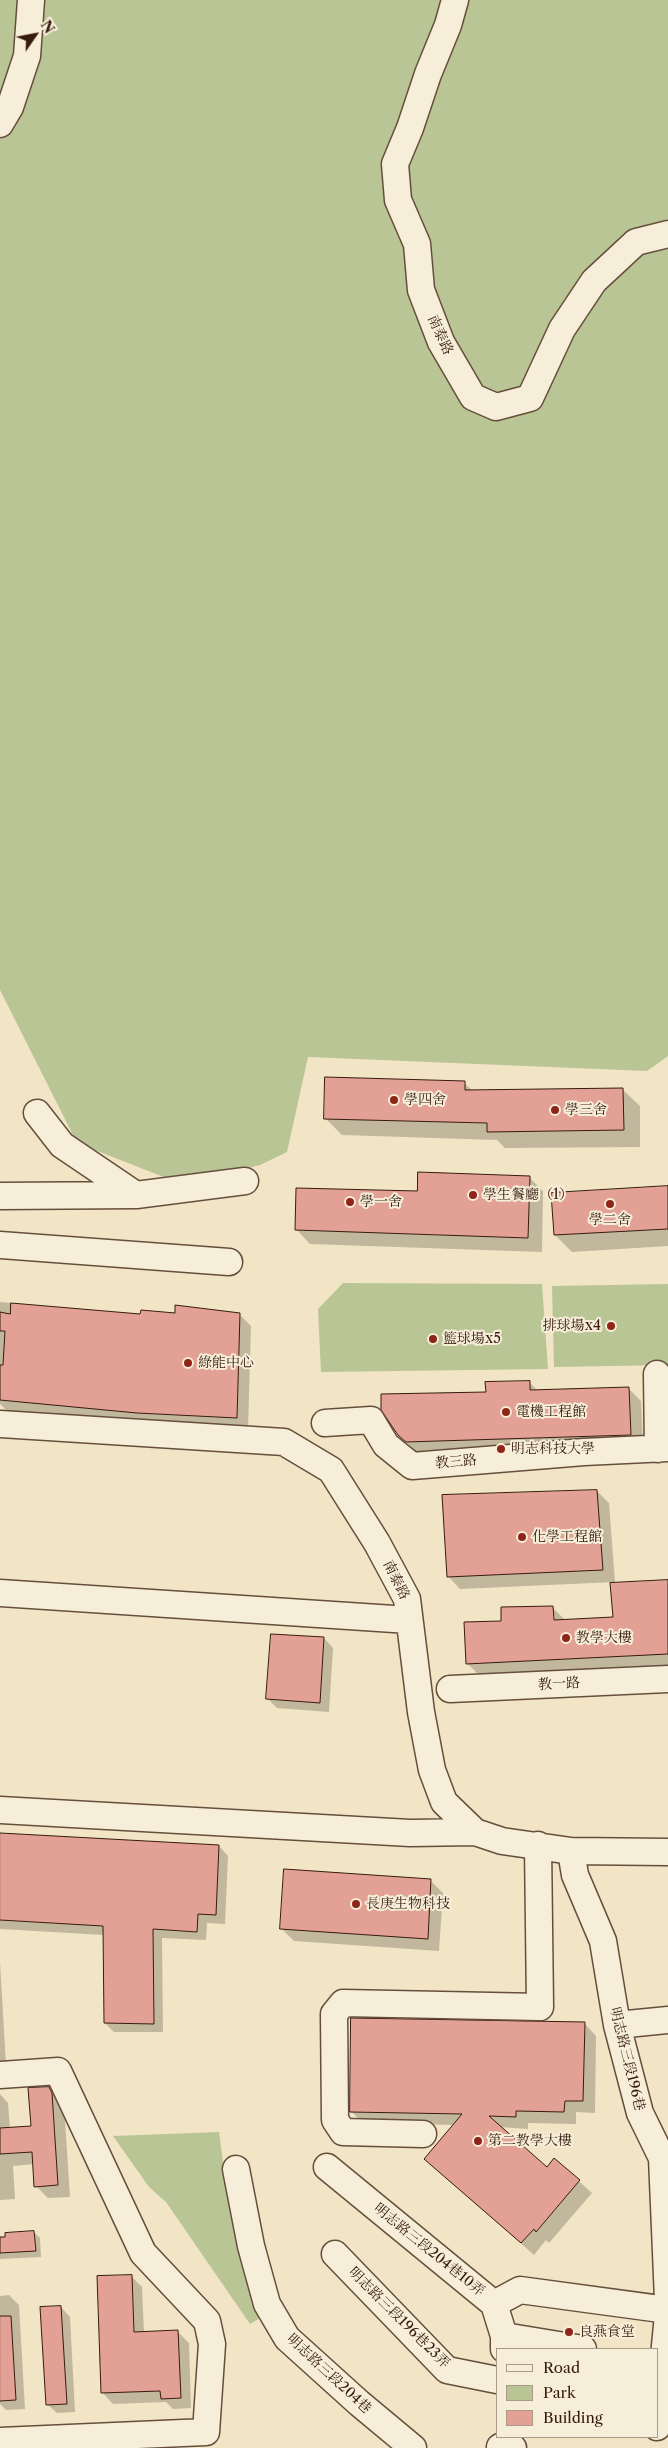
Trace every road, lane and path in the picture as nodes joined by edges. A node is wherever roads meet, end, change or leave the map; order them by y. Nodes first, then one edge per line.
1 (31, 0) edge
2 (456, 0) edge
3 (0, 124) edge
4 (668, 234) edge
5 (36, 1113) dead end
6 (245, 1181) dead end
7 (136, 1195) junction
8 (0, 1196) edge
9 (0, 1245) edge
10 (229, 1262) dead end
11 (657, 1374) dead end
12 (326, 1422) dead end
13 (0, 1424) edge
14 (663, 1448) edge
15 (0, 1593) edge
16 (409, 1620) junction
17 (668, 1679) edge
18 (450, 1689) dead end
19 (0, 1810) edge
20 (475, 1832) junction
21 (538, 1846) junction
22 (572, 1850) junction
23 (668, 1852) edge
24 (668, 2020) edge
25 (617, 2025) junction
26 (0, 2075) edge
27 (423, 2134) dead end
28 (327, 2167) dead end
29 (236, 2169) dead end
30 (335, 2254) dead end
31 (668, 2300) edge
32 (494, 2304) junction
33 (668, 2310) edge
34 (668, 2315) edge
35 (504, 2343) edge
36 (569, 2348) edge
37 (660, 2362) edge
38 (496, 2380) edge
39 (658, 2405) edge
40 (0, 2441) edge
41 (413, 2448) edge

1 - 3 street
2 - 4 street, 南泰路
5 - 7 street
6 - 7 street
7 - 8 street
9 - 10 street
11 - 14 street
12 - 14 street, 教三路
13 - 16 street, 南泰路
15 - 16 street
16 - 20 street, 南泰路
17 - 18 street, 教一路
19 - 20 street
20 - 21 street, 南泰路
21 - 22 street, 南泰路
21 - 27 street
22 - 23 street, 南泰路
22 - 25 street, 明志路三段196巷
24 - 25 street
25 - 31 street, 明志路三段196巷
26 - 40 street
28 - 32 street, 明志路三段204巷10弄
29 - 41 street, 明志路三段204巷
30 - 38 street, 明志路三段196巷23弄
32 - 33 street
32 - 35 street, 明志路三段204巷10弄
34 - 37 street
35 - 36 street
37 - 39 street

